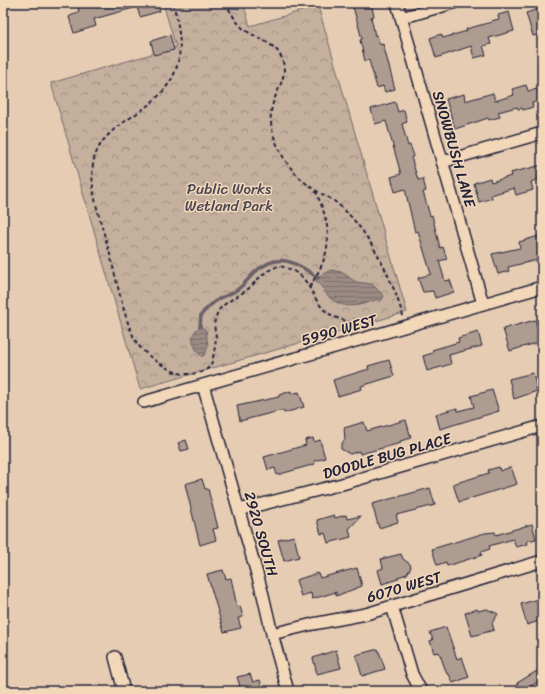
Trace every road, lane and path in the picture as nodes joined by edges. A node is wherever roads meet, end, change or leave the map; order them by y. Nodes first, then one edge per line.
1 (173, 3) edge
2 (225, 3) edge
3 (397, 3) edge
4 (453, 3) edge
5 (401, 18) junction
6 (542, 133) edge
7 (442, 162) junction
8 (315, 190) junction
9 (310, 287) junction
10 (542, 287) edge
11 (483, 304) junction
12 (403, 316) dead end
13 (366, 326) dead end
14 (203, 385) junction
15 (144, 402) dead end
16 (542, 426) edge
17 (238, 510) junction
18 (542, 561) edge
19 (392, 606) junction
20 (272, 634) junction
21 (115, 657) dead end
22 (124, 691) edge
23 (288, 691) edge
24 (421, 691) edge

1 - 9 path
2 - 8 path
3 - 5 street, SNOWBUSH LANE
4 - 5 street
5 - 7 street, SNOWBUSH LANE
6 - 7 street
7 - 11 street, SNOWBUSH LANE
8 - 9 path
8 - 12 path
9 - 13 path
10 - 11 street, 5990 WEST
11 - 14 street, 5990 WEST
14 - 15 street, 5990 WEST
14 - 17 street, 2920 SOUTH
16 - 17 street, DOODLE BUG PLACE
17 - 20 street, 2920 SOUTH
18 - 19 street, 6070 WEST
19 - 20 street, 6070 WEST
19 - 24 street
20 - 23 street, 2920 SOUTH
21 - 22 street

